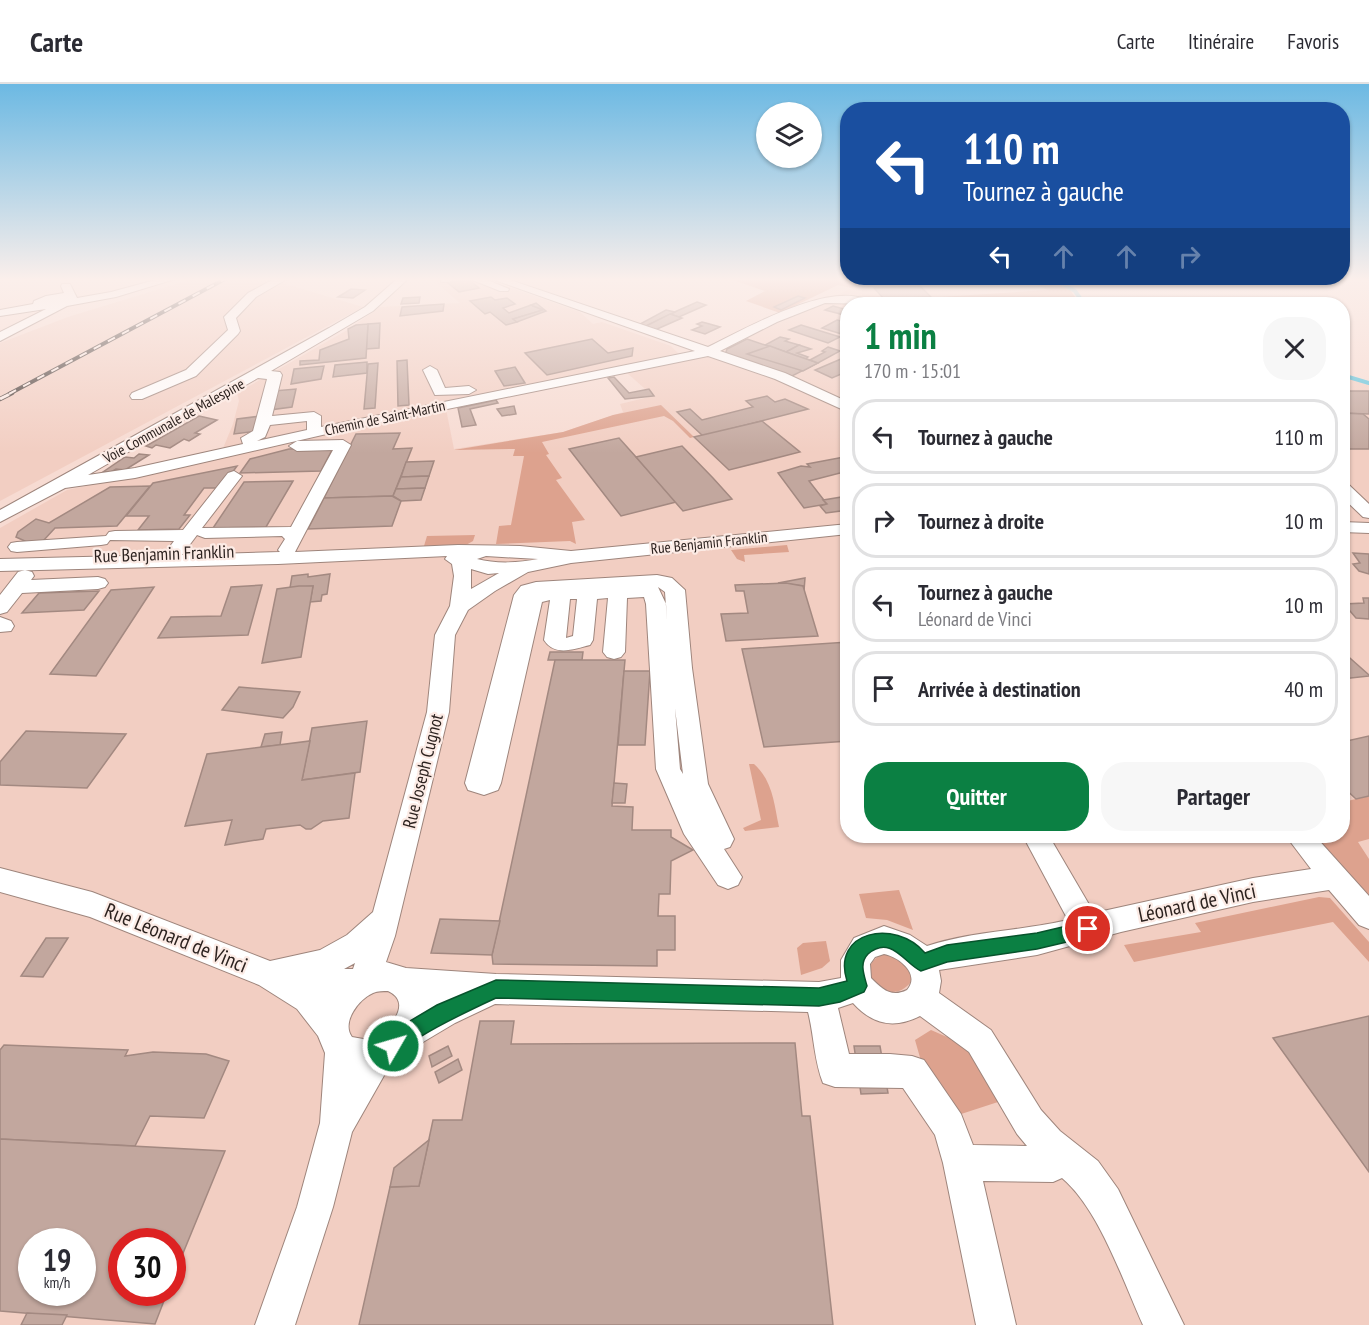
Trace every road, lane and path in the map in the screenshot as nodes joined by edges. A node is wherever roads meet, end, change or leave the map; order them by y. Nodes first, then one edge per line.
1 (228, 337) edge
2 (321, 337) edge
3 (663, 337) edge
4 (739, 337) edge
5 (708, 352) junction
6 (430, 370) dead end
7 (257, 374) junction
8 (512, 393) junction
9 (137, 396) dead end
10 (840, 404) edge
11 (347, 412) dead end
12 (314, 416) junction
13 (270, 421) dead end
14 (314, 433) junction
15 (294, 446) dead end
16 (251, 448) junction
17 (234, 476) dead end
18 (62, 483) junction
19 (1350, 495) edge
20 (1369, 513) edge
21 (0, 517) edge
22 (1350, 527) edge
23 (1369, 528) edge
24 (840, 530) edge
25 (196, 534) junction
26 (290, 545) junction
27 (487, 550) junction
28 (423, 552) junction
29 (174, 553) junction
30 (328, 554) junction
31 (571, 557) junction
32 (4, 558) edge
33 (505, 560) junction
34 (461, 562) junction
35 (33, 565) junction
36 (525, 567) junction
37 (98, 583) dead end
38 (16, 587) junction
39 (488, 587) junction
40 (618, 591) junction
41 (588, 592) junction
42 (561, 594) junction
43 (460, 606) junction
44 (1, 619) edge
45 (614, 652) dead end
46 (721, 839) dead end
47 (1040, 843) edge
48 (1305, 843) edge
49 (1333, 876) junction
50 (728, 877) dead end
51 (0, 880) edge
52 (1369, 916) edge
53 (383, 927) junction
54 (1088, 929) junction
55 (921, 962) junction
56 (270, 975) junction
57 (380, 981) junction
58 (858, 986) junction
59 (496, 989) junction
60 (819, 997) junction
61 (921, 998) junction
62 (405, 1035) junction
63 (337, 1039) junction
64 (378, 1054) junction
65 (337, 1123) junction
66 (1061, 1154) junction
67 (961, 1163) junction
68 (275, 1325) edge
69 (996, 1325) edge
70 (1164, 1325) edge

1 - 9 street
2 - 7 street, Voie Communale de Malespine
3 - 5 street
4 - 5 street, Chemin de Saint-Martin
5 - 8 street, Chemin de Saint-Martin
5 - 10 street
6 - 8 street
7 - 16 street
7 - 18 street, Voie Communale de Malespine
8 - 14 street, Chemin de Saint-Martin
11 - 12 street
12 - 13 street
12 - 14 street
14 - 16 street, Chemin de Saint-Martin
15 - 26 street
16 - 18 street, Chemin de Saint-Martin
17 - 25 street
18 - 21 street, Voie Communale de Malespine
19 - 20 street
22 - 23 street
24 - 31 street, Rue Benjamin Franklin
25 - 26 street
25 - 29 street
25 - 32 street
26 - 29 street, Rue Benjamin Franklin
26 - 30 street, Rue Benjamin Franklin
27 - 28 street
27 - 33 street
27 - 34 street
28 - 30 street, Rue Benjamin Franklin
28 - 34 street
29 - 32 street, Rue Benjamin Franklin
30 - 35 street, Rue Benjamin Franklin
31 - 33 street
31 - 36 street
32 - 35 street, Rue Benjamin Franklin
33 - 34 street
33 - 36 street
33 - 39 street, Rue Joseph Cugnot
34 - 43 street, Rue Joseph Cugnot
35 - 38 street
36 - 39 street, Rue Joseph Cugnot
37 - 38 street
38 - 44 street
39 - 43 street, Rue Joseph Cugnot
40 - 41 street
40 - 45 street
40 - 50 street
41 - 42 street
41 - 42 street
42 - 46 street
43 - 53 street, Rue Joseph Cugnot
47 - 54 street
48 - 49 street
49 - 52 street
49 - 54 street, Léonard de Vinci
51 - 56 street, Rue Léonard de Vinci
53 - 56 street
53 - 57 street, Rue Joseph Cugnot
54 - 55 street, Léonard de Vinci
55 - 58 street
55 - 61 street
56 - 57 street
56 - 63 street, Rue Léonard de Vinci
57 - 59 street
57 - 62 street
57 - 63 street
58 - 60 street
58 - 61 street
59 - 60 street
59 - 62 street
60 - 67 street
61 - 66 street
62 - 64 street
63 - 64 street
63 - 65 street
64 - 65 street
65 - 68 street
66 - 67 street
66 - 70 street
67 - 69 street

